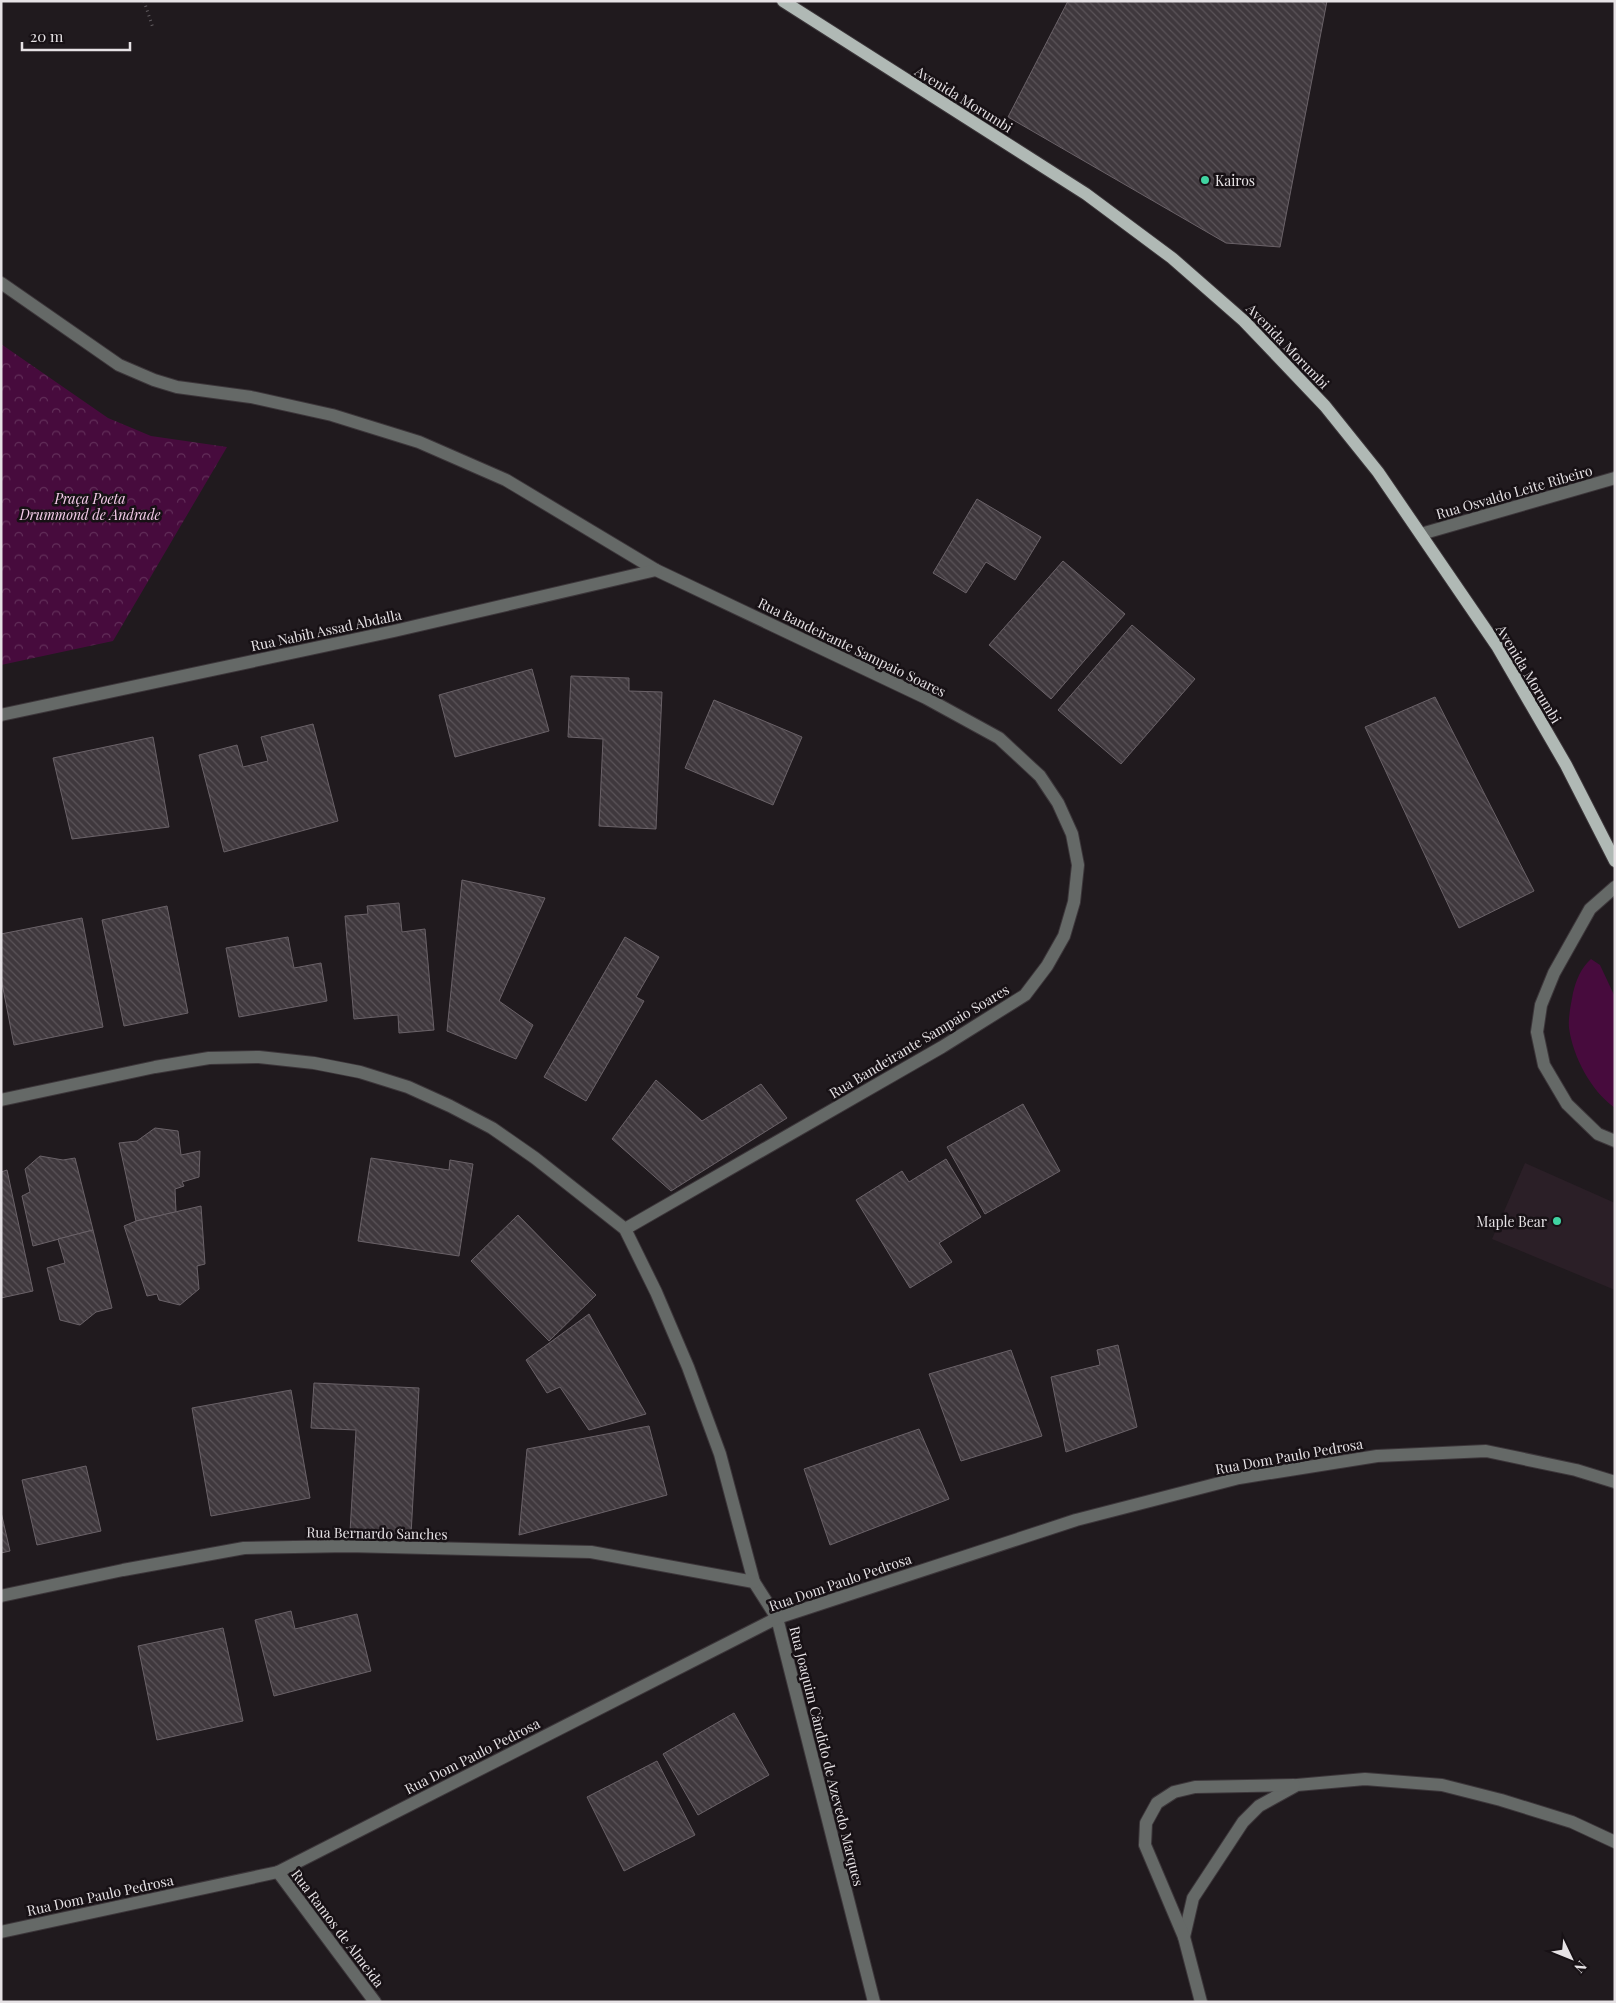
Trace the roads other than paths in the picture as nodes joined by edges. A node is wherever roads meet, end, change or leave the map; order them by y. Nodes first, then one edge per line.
1 (783, 1) edge
2 (1, 283) edge
3 (1615, 478) edge
4 (1421, 534) junction
5 (656, 570) junction
6 (1, 715) edge
7 (1615, 861) edge
8 (1615, 887) edge
9 (1, 1100) edge
10 (1615, 1141) edge
11 (625, 1230) junction
12 (1615, 1482) edge
13 (754, 1582) junction
14 (1, 1596) edge
15 (777, 1618) junction
16 (1297, 1785) junction
17 (1615, 1842) edge
18 (278, 1872) junction
19 (1, 1932) edge
20 (1184, 1937) junction
21 (374, 2002) edge
22 (874, 2002) edge
23 (1201, 2002) edge

1 - 4 main road, Avenida Morumbi
2 - 5 street, Rua Bandeirante Sampaio Soares
3 - 4 street, Rua Osvaldo Leite Ribeiro
4 - 7 main road, Avenida Morumbi
5 - 6 street, Rua Nabih Assad Abdalla
5 - 11 street, Rua Bandeirante Sampaio Soares
8 - 10 street
9 - 11 street, Rua Joaquim Cândido de Azevedo Marques
11 - 13 street, Rua Joaquim Cândido de Azevedo Marques
12 - 15 street, Rua Dom Paulo Pedrosa
13 - 14 street, Rua Bernardo Sanches
13 - 15 street, Rua Joaquim Cândido de Azevedo Marques
15 - 18 street, Rua Dom Paulo Pedrosa
15 - 22 street, Rua Joaquim Cândido de Azevedo Marques
16 - 17 street
16 - 20 street
16 - 20 street
18 - 19 street, Rua Dom Paulo Pedrosa
18 - 21 street, Rua Ramos de Almeida
20 - 23 street

